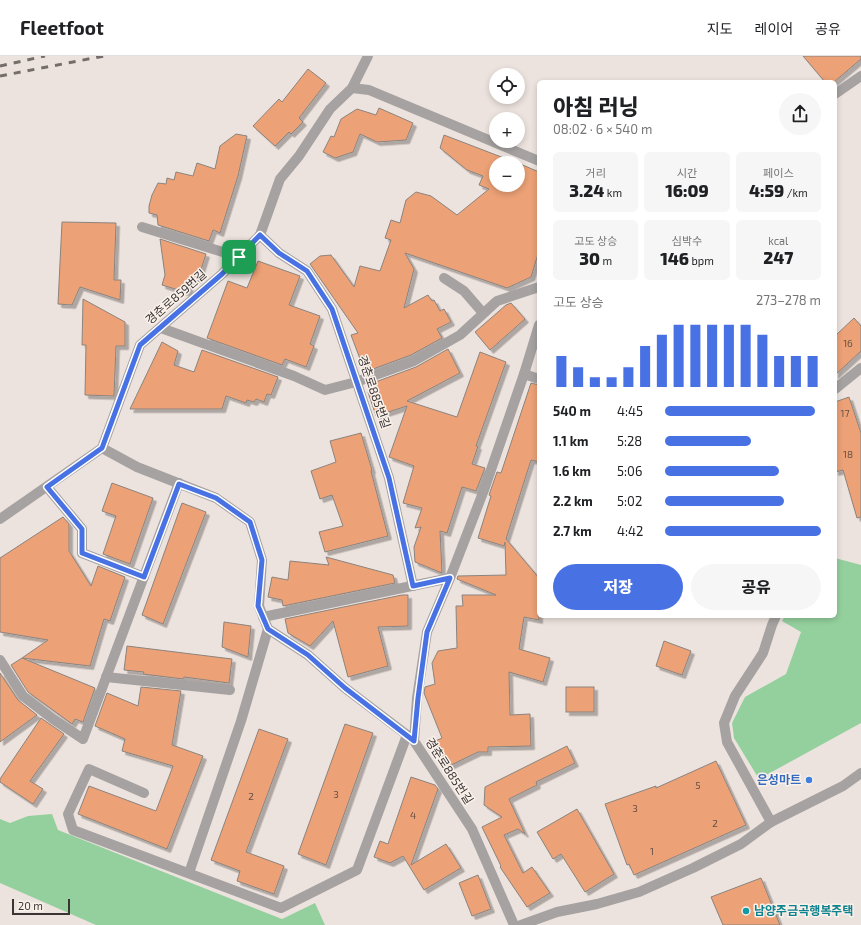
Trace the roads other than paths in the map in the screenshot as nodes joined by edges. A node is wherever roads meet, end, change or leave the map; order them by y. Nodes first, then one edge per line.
1 (368, 56) edge
2 (861, 76) edge
3 (352, 88) junction
4 (837, 93) edge
5 (537, 160) edge
6 (142, 227) dead end
7 (260, 235) junction
8 (239, 257) junction
9 (444, 278) dead end
10 (537, 288) edge
11 (483, 314) junction
12 (161, 328) junction
13 (537, 332) edge
14 (861, 368) edge
15 (524, 374) junction
16 (537, 378) edge
17 (356, 382) junction
18 (837, 387) edge
19 (102, 448) junction
20 (179, 484) junction
21 (47, 487) junction
22 (0, 519) edge
23 (144, 577) junction
24 (450, 578) junction
25 (413, 586) junction
26 (263, 616) junction
27 (775, 618) edge
28 (268, 629) junction
29 (0, 660) edge
30 (106, 677) junction
31 (230, 690) dead end
32 (410, 738) junction
33 (861, 773) edge
34 (144, 793) dead end
35 (771, 822) junction
36 (189, 873) junction
37 (514, 925) edge
38 (521, 925) edge

1 - 3 street, 경춘로859번길
2 - 4 street
3 - 5 street
3 - 7 street, 경춘로859번길
6 - 8 street
7 - 8 street, 경춘로859번길
7 - 17 street, 경춘로885번길
8 - 12 street, 경춘로859번길
9 - 11 street
10 - 11 street
11 - 17 street
12 - 17 street
12 - 19 street, 경춘로859번길
13 - 15 street, 경춘로885번길
14 - 18 street
15 - 16 street
15 - 24 street, 경춘로885번길
17 - 25 street, 경춘로885번길
19 - 20 street
19 - 21 street
20 - 23 street
20 - 26 street
21 - 22 street
21 - 23 street
23 - 30 street
24 - 25 street
24 - 32 street, 경춘로885번길
25 - 26 street
26 - 28 street
27 - 35 street
28 - 32 street
28 - 36 street
29 - 30 street
30 - 31 street
32 - 36 street
32 - 37 street, 경춘로885번길
33 - 35 street
34 - 36 street
35 - 38 street

